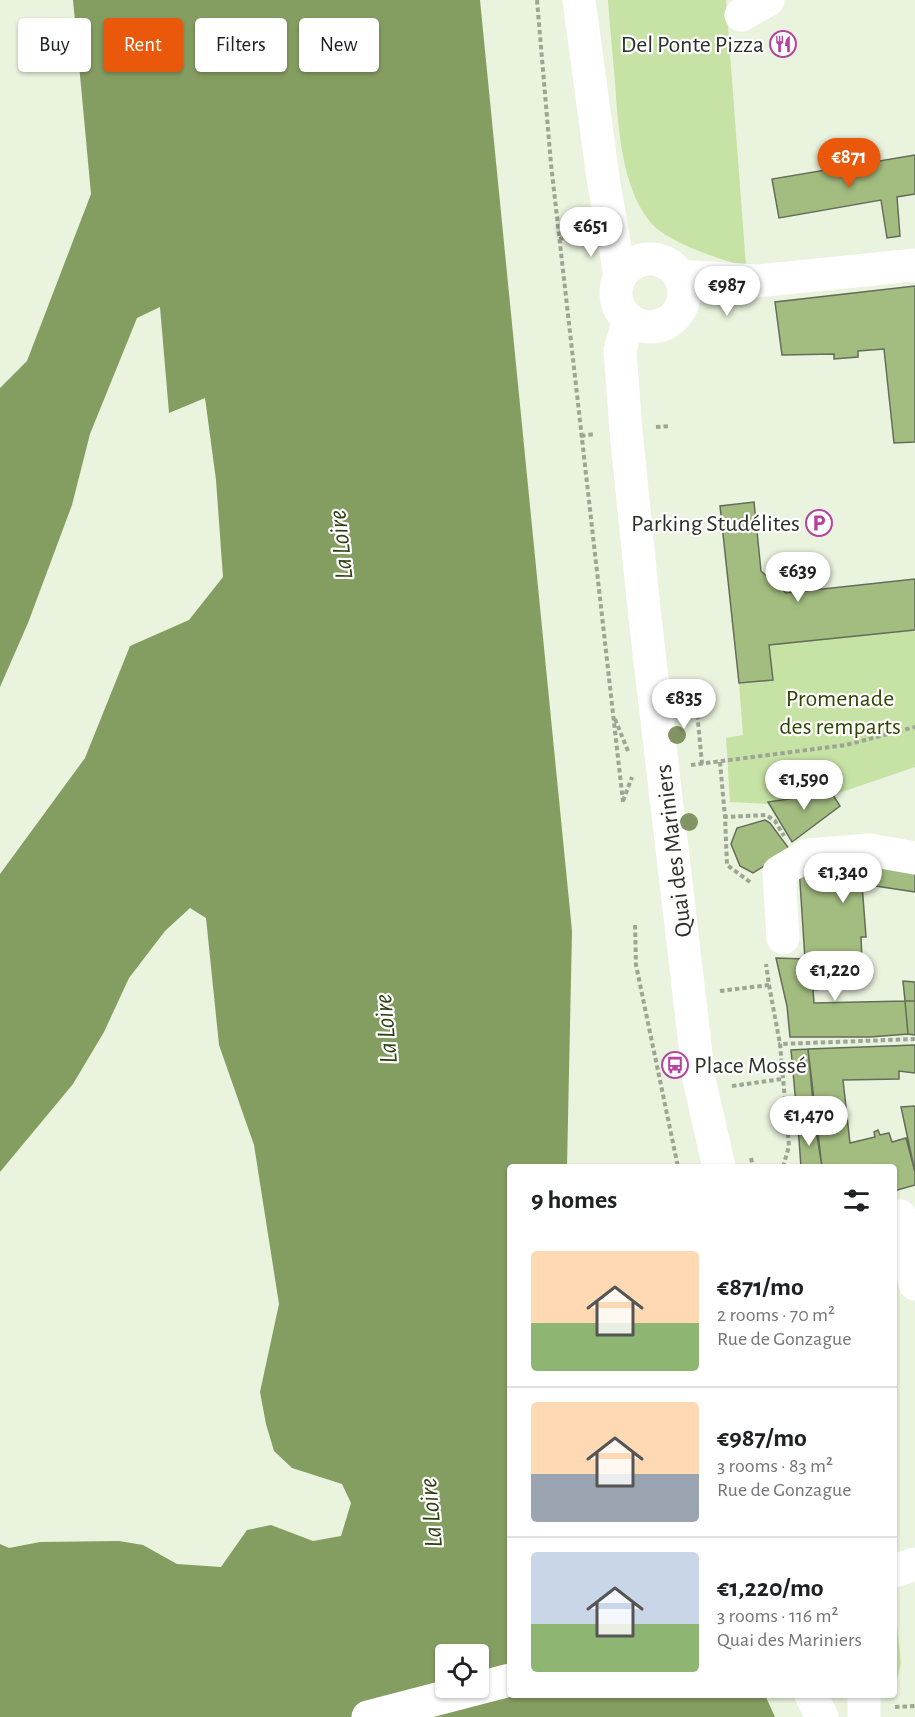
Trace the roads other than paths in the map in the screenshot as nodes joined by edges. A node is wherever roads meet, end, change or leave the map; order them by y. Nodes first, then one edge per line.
1 (579, 0) edge
2 (915, 265) edge
3 (629, 269) junction
4 (681, 290) junction
5 (629, 320) junction
6 (915, 858) edge
7 (774, 948) road end
8 (718, 1164) edge
9 (903, 1216) edge
10 (915, 1284) edge
11 (915, 1564) edge
12 (897, 1570) edge
13 (507, 1681) edge
14 (812, 1698) edge
15 (864, 1698) edge
16 (368, 1717) edge
17 (822, 1717) edge
18 (864, 1717) edge

1 - 3 main road
2 - 4 main road
3 - 4 main road
3 - 5 main road
4 - 5 main road
5 - 8 main road, Quai des Mariniers
6 - 7 main road
9 - 10 main road
11 - 12 main road
13 - 16 main road
14 - 17 main road
15 - 18 main road

